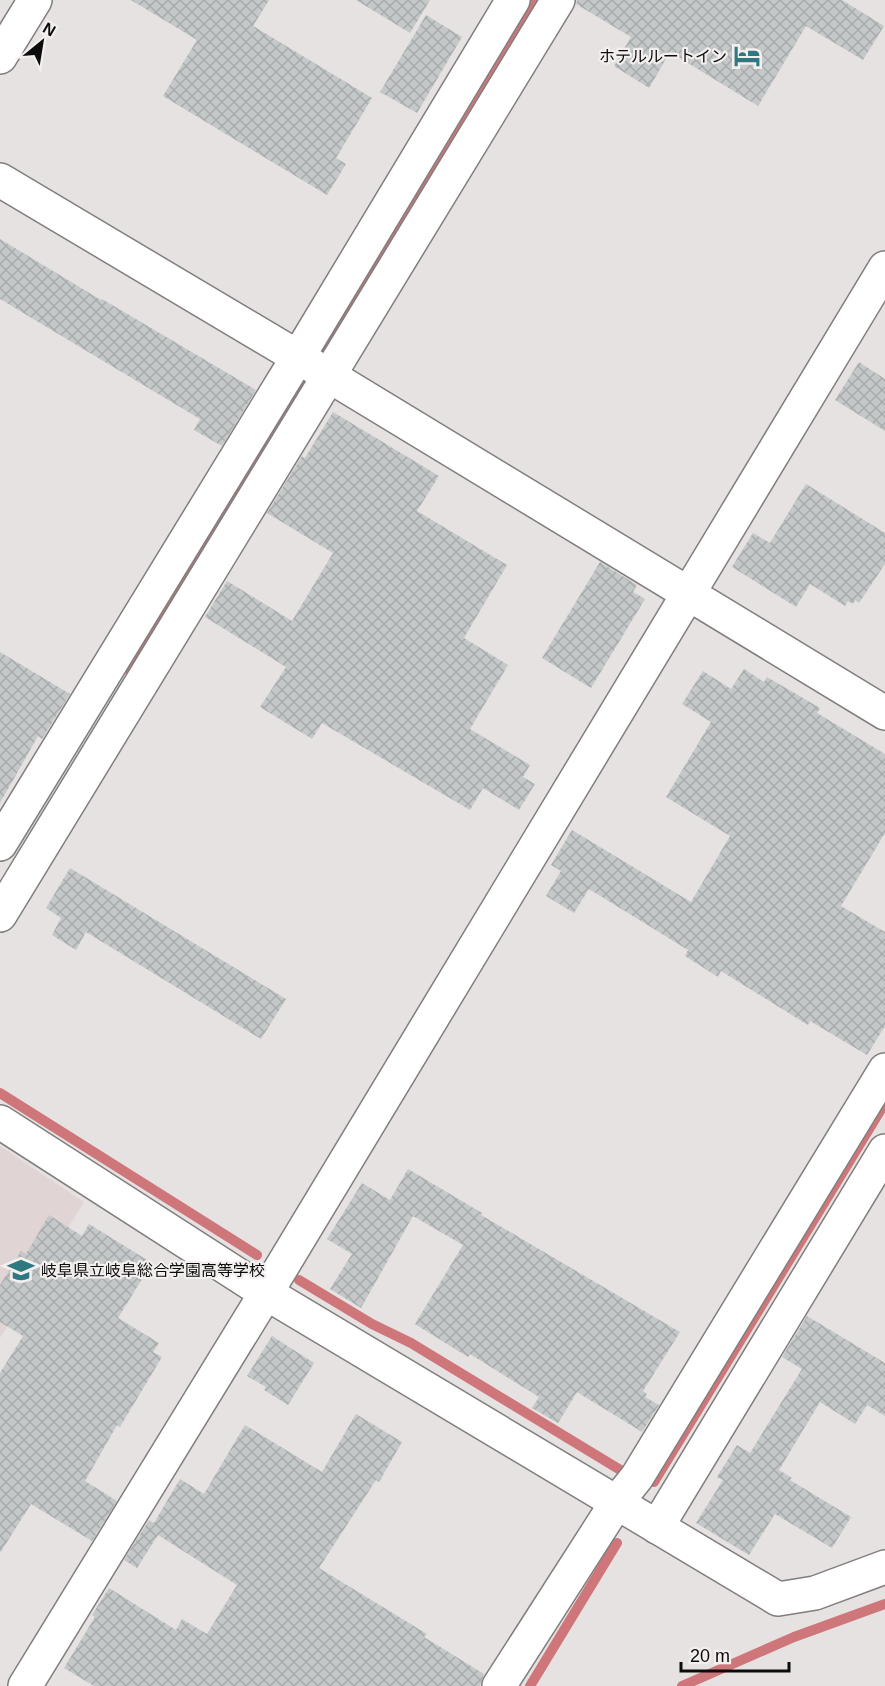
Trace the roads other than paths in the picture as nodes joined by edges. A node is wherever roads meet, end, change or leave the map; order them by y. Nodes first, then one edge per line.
1 (34, 0) edge
2 (513, 0) edge
3 (558, 0) edge
4 (0, 57) edge
5 (0, 180) edge
6 (885, 268) edge
7 (298, 357) junction
8 (328, 375) junction
9 (688, 594) junction
10 (885, 713) edge
11 (0, 844) edge
12 (0, 915) edge
13 (885, 1070) edge
14 (0, 1122) edge
15 (885, 1151) edge
16 (266, 1293) junction
17 (617, 1502) junction
18 (657, 1527) junction
19 (885, 1567) edge
20 (25, 1686) edge
21 (499, 1686) edge

1 - 4 street
2 - 7 street
3 - 8 street
5 - 7 street
6 - 9 street
7 - 8 street
7 - 11 street
8 - 9 street
8 - 12 street
9 - 10 street
9 - 16 street
13 - 17 street
14 - 16 street
15 - 18 street
16 - 17 street
16 - 20 street
17 - 18 street
17 - 21 street
18 - 19 street

